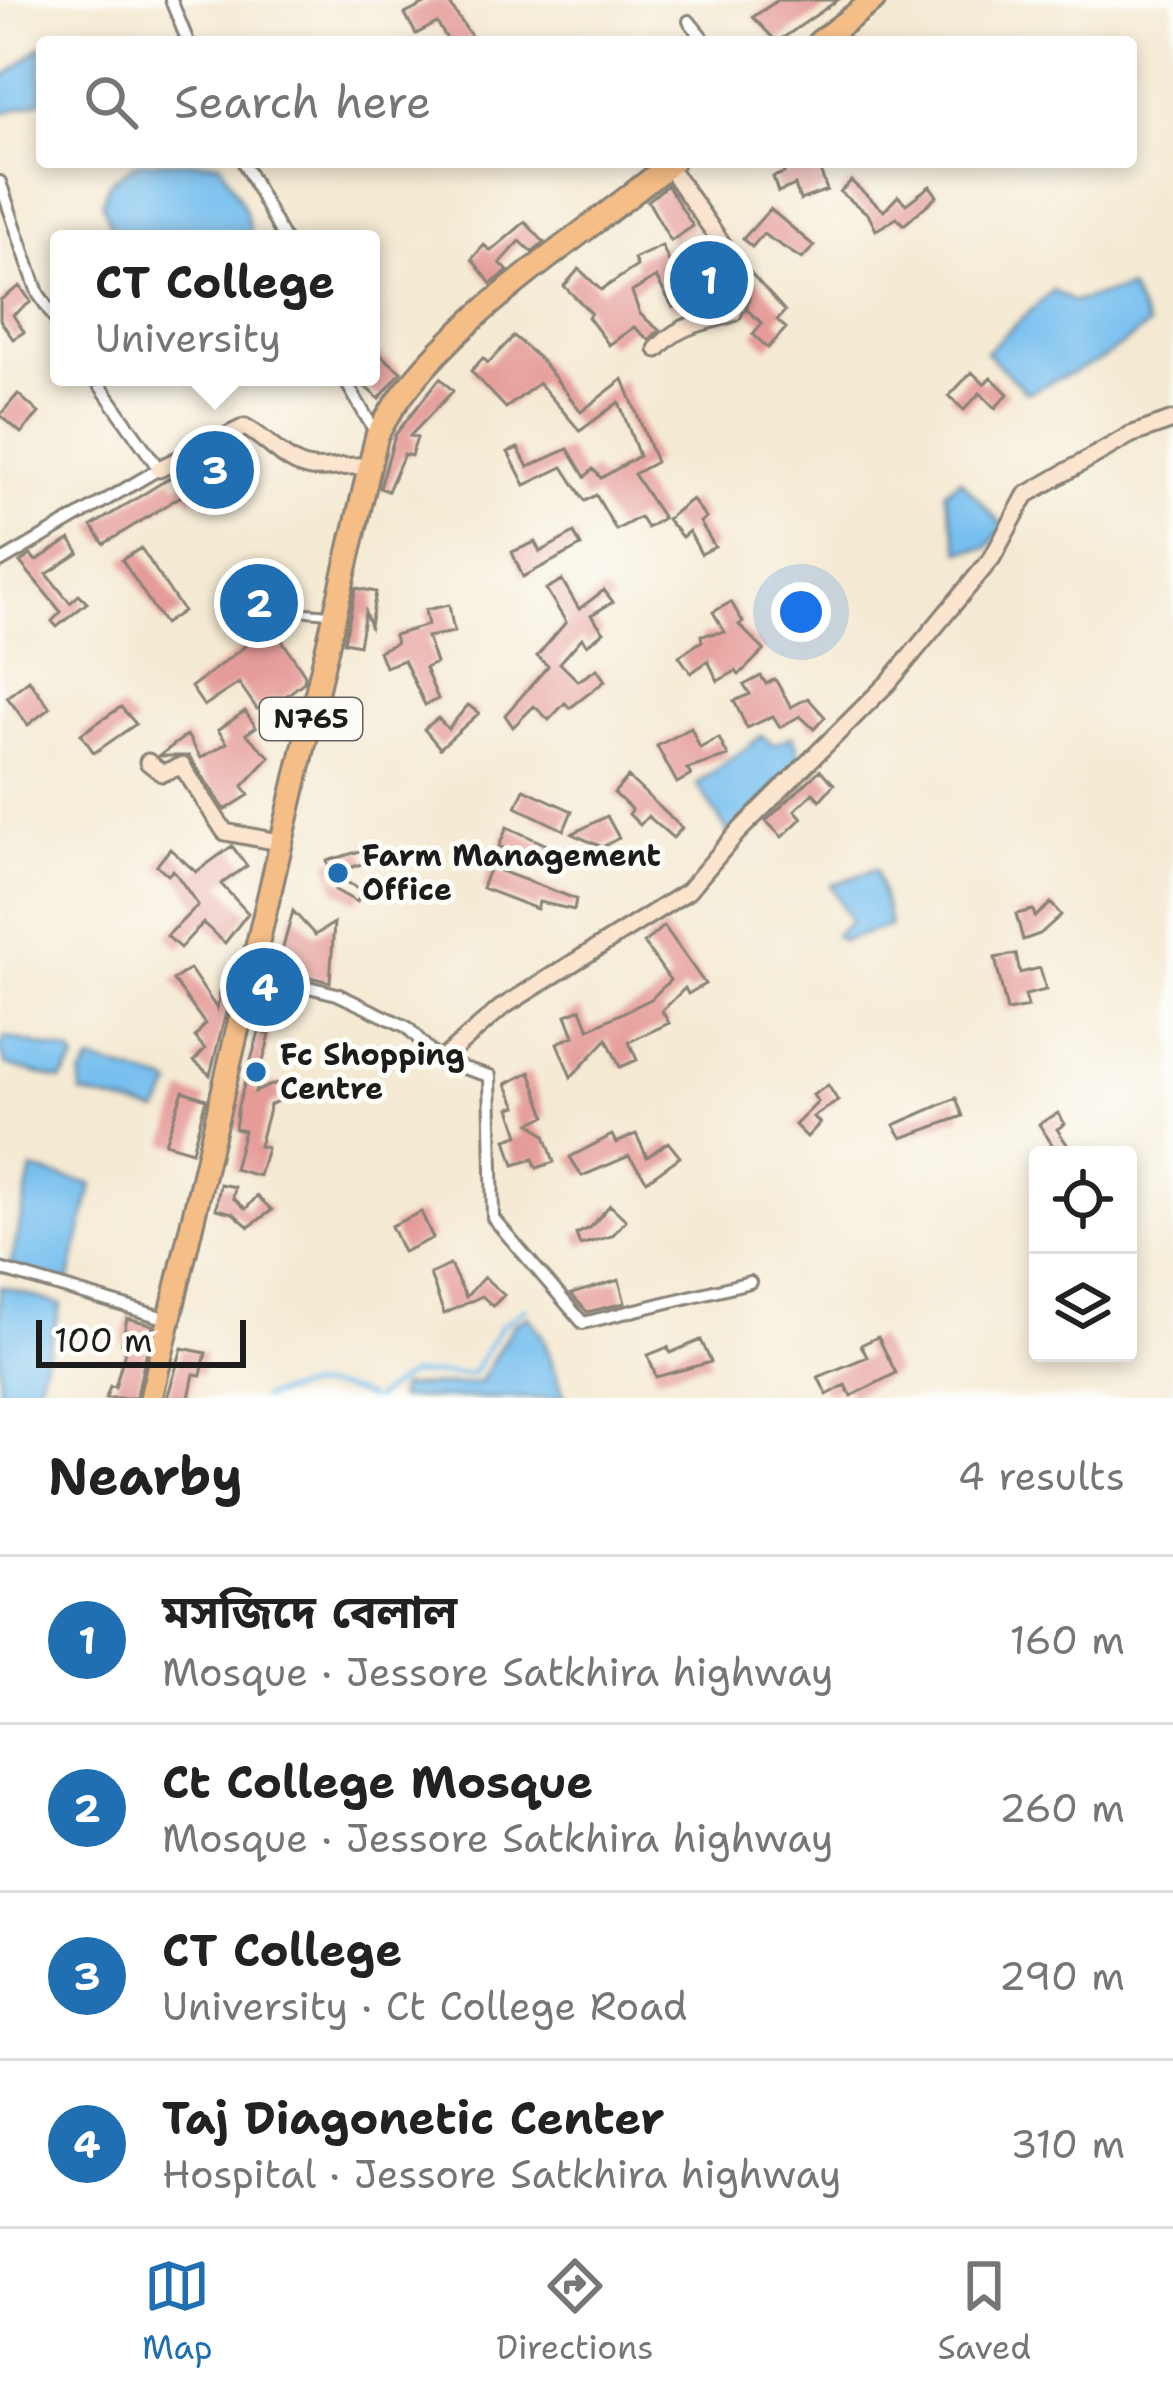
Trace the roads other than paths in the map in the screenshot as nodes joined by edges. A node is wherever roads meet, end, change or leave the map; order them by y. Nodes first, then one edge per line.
1 (171, 0) edge
2 (874, 0) edge
3 (689, 21) dead end
4 (186, 36) edge
5 (701, 36) edge
6 (827, 36) edge
7 (245, 168) edge
8 (665, 168) edge
9 (673, 168) edge
10 (0, 182) edge
11 (279, 230) edge
12 (50, 311) edge
13 (657, 349) dead end
14 (100, 386) edge
15 (348, 386) edge
16 (1173, 420) edge
17 (377, 436) junction
18 (370, 466) junction
19 (159, 469) junction
20 (0, 562) edge
21 (264, 585) dead end
22 (334, 614) junction
23 (148, 762) dead end
24 (284, 843) junction
25 (251, 973) junction
26 (440, 1061) junction
27 (0, 1269) edge
28 (750, 1282) dead end
29 (168, 1319) junction
30 (151, 1398) edge

1 - 4 street
2 - 6 highway
3 - 5 street
7 - 11 street
8 - 17 highway, N765
9 - 13 street
10 - 12 street
14 - 19 street
15 - 17 street
16 - 26 street
17 - 18 highway, N765
18 - 19 street
18 - 22 highway, N765
19 - 20 street
21 - 22 lane
22 - 24 highway, N765
23 - 24 street
24 - 25 highway, N765
25 - 26 street
25 - 29 highway, N765
26 - 28 street
27 - 29 street
29 - 30 highway, N765

